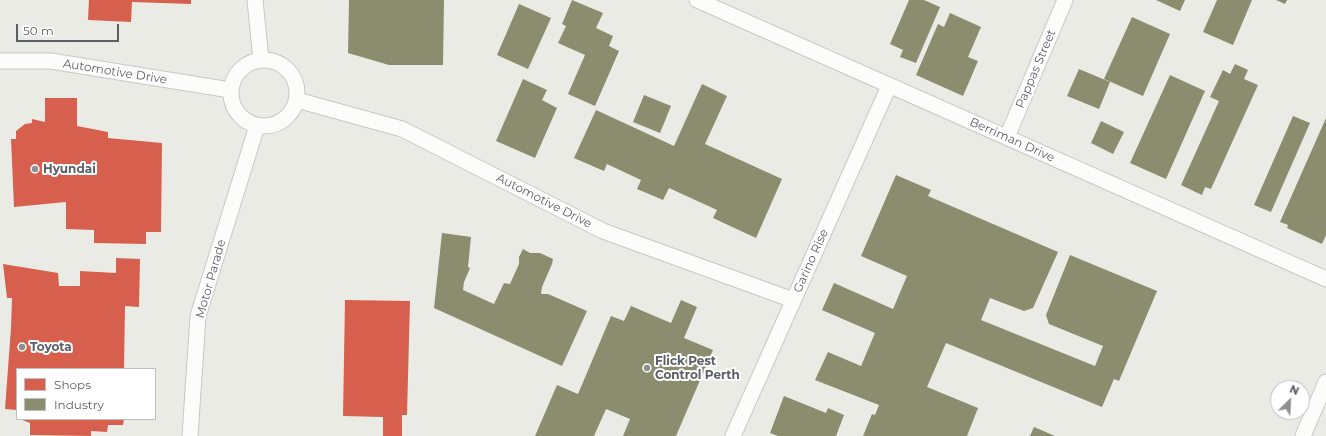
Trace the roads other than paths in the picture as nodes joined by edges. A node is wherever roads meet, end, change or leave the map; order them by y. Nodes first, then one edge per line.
1 (255, 0) edge
2 (697, 0) edge
3 (1065, 0) edge
4 (261, 60) junction
5 (0, 61) edge
6 (889, 86) junction
7 (230, 90) junction
8 (297, 100) junction
9 (257, 126) junction
10 (1007, 137) junction
11 (1326, 279) edge
12 (793, 300) junction
13 (1326, 382) edge
14 (190, 436) edge
15 (733, 436) edge
16 (1303, 436) edge

1 - 4 street
2 - 6 street, Berriman Drive
3 - 10 street, Pappas Street
4 - 7 street
4 - 8 street
5 - 7 street, Automotive Drive
6 - 10 street, Berriman Drive
6 - 12 street, Garino Rise
7 - 9 street
8 - 9 street
8 - 12 street, Automotive Drive
9 - 14 street, Motor Parade
10 - 11 street, Berriman Drive
12 - 15 street, Garino Rise
13 - 16 street

